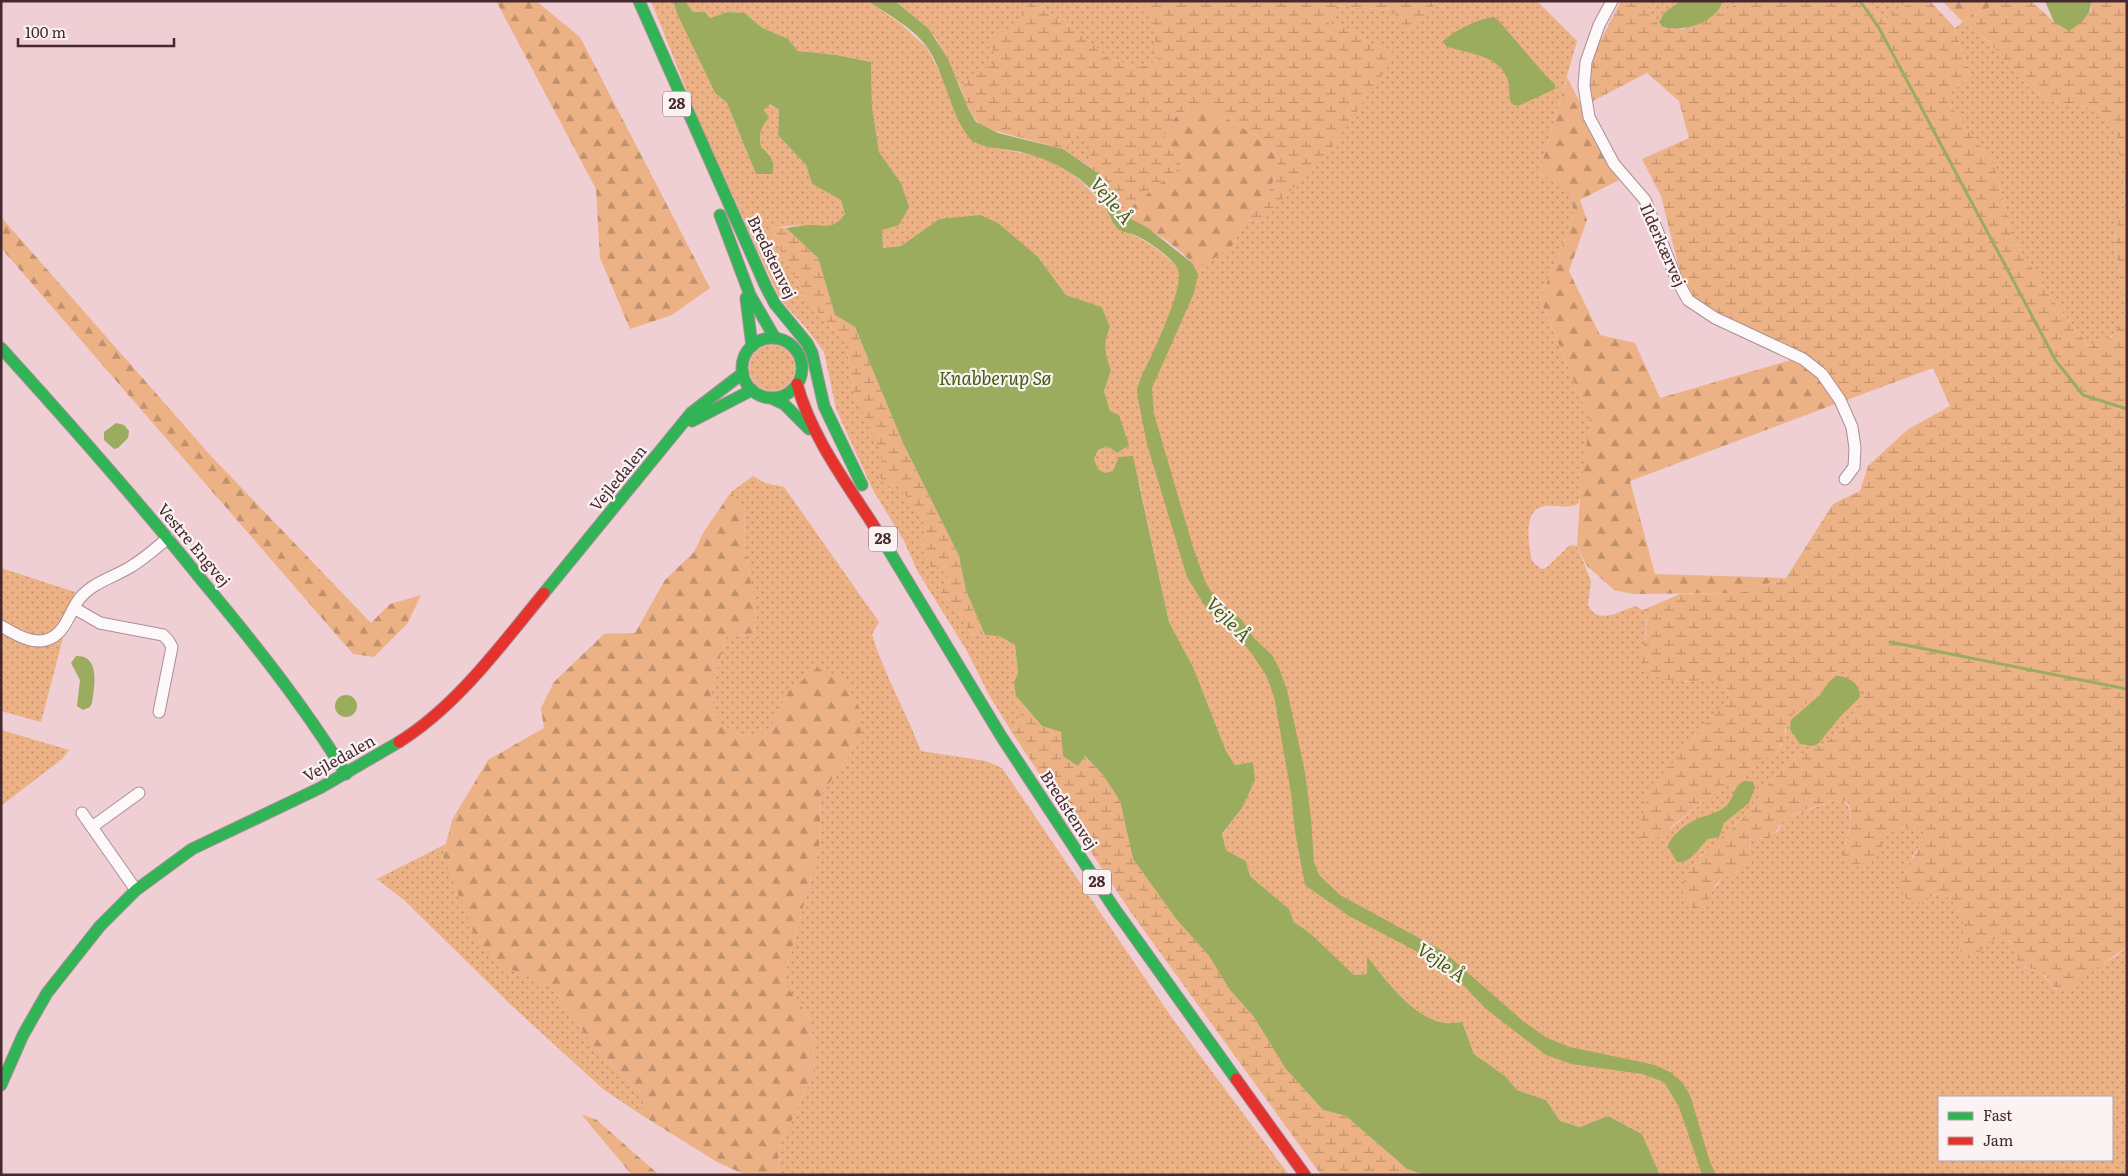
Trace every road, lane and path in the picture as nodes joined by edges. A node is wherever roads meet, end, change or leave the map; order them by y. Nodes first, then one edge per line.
1 (638, 1) edge
2 (1612, 1) edge
3 (710, 190) dead end
4 (717, 207) dead end
5 (741, 272) junction
6 (775, 338) junction
7 (752, 346) junction
8 (1, 348) edge
9 (743, 374) junction
10 (797, 384) junction
11 (752, 390) junction
12 (771, 398) junction
13 (679, 429) junction
14 (819, 440) junction
15 (1845, 479) dead end
16 (168, 538) junction
17 (907, 577) junction
18 (74, 608) junction
19 (1, 626) edge
20 (159, 712) dead end
21 (346, 774) junction
22 (139, 793) dead end
23 (82, 813) dead end
24 (92, 828) junction
25 (136, 890) junction
26 (1, 1085) edge
27 (1305, 1175) edge

1 - 3 main road, Bredstenvej / 28
1 - 17 main road, Bredstenvej / 28
2 - 15 street, Ilderkærvej
4 - 5 main road, Bredstenvej / 28
5 - 6 main road, Bredstenvej / 28
5 - 7 main road, Bredstenvej / 28
6 - 7 main road
6 - 10 main road, 28
7 - 9 main road
8 - 16 main road, Vestre Engvej
9 - 11 main road
9 - 13 main road, Vejledalen
10 - 12 main road
10 - 14 main road, Bredstenvej / 28
11 - 12 main road, 28
11 - 13 main road, Vejledalen
12 - 14 main road, Bredstenvej / 28
13 - 21 main road, Vejledalen
14 - 17 main road, Bredstenvej / 28
16 - 18 street
16 - 21 main road, Vestre Engvej
17 - 27 main road, Bredstenvej / 28
18 - 19 street
18 - 20 street
21 - 25 main road, Vejledalen
22 - 24 street
23 - 24 street
24 - 25 street
25 - 26 main road, Vejledalen

